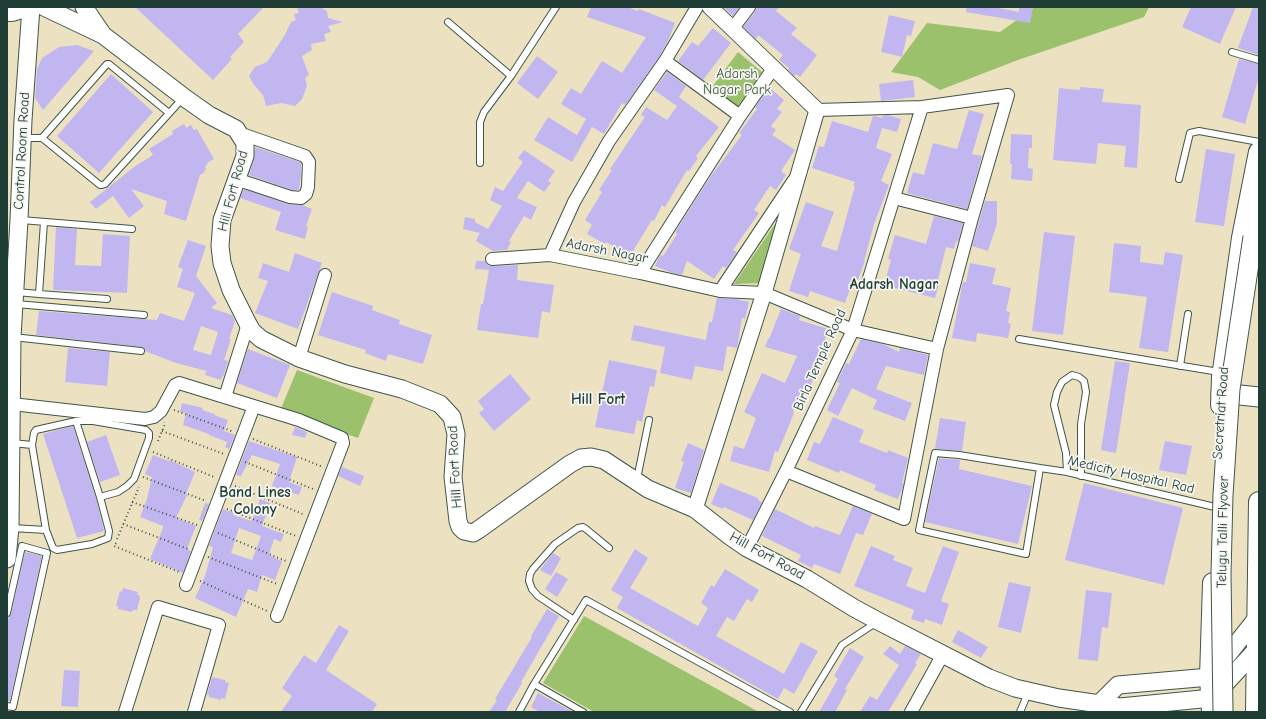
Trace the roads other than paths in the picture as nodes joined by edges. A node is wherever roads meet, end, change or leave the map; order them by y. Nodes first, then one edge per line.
1 (25, 7) edge
2 (31, 7) edge
3 (44, 7) edge
4 (84, 7) edge
5 (556, 7) edge
6 (697, 7) edge
7 (710, 7) edge
8 (749, 7) edge
9 (7, 11) edge
10 (448, 22) dead end
11 (733, 28) junction
12 (103, 35) junction
13 (1232, 52) dead end
14 (1259, 60) edge
15 (666, 62) junction
16 (772, 65) junction
17 (511, 76) junction
18 (184, 97) junction
19 (922, 107) junction
20 (817, 110) junction
21 (169, 113) junction
22 (740, 116) junction
23 (239, 133) junction
24 (22, 138) junction
25 (42, 138) junction
26 (1259, 142) edge
27 (1259, 152) edge
28 (480, 163) dead end
29 (798, 174) junction
30 (236, 179) junction
31 (1180, 179) dead end
32 (894, 198) junction
33 (1259, 210) edge
34 (972, 218) junction
35 (19, 220) junction
36 (44, 222) junction
37 (132, 229) dead end
38 (550, 255) junction
39 (492, 259) dead end
40 (640, 273) junction
41 (325, 275) dead end
42 (1259, 276) edge
43 (720, 291) junction
44 (764, 293) junction
45 (39, 294) junction
46 (14, 298) junction
47 (107, 299) dead end
48 (1188, 314) dead end
49 (144, 315) dead end
50 (248, 324) junction
51 (853, 330) junction
52 (1019, 339) dead end
53 (10, 346) edge
54 (937, 349) junction
55 (141, 351) dead end
56 (299, 358) junction
57 (1180, 366) junction
58 (1223, 373) junction
59 (1221, 393) junction
60 (225, 397) junction
61 (1259, 398) edge
62 (12, 404) junction
63 (254, 406) junction
64 (649, 420) dead end
65 (76, 421) junction
66 (12, 443) junction
67 (32, 445) junction
68 (1040, 468) junction
69 (786, 471) junction
70 (1067, 472) junction
71 (1081, 476) junction
72 (636, 480) junction
73 (100, 497) junction
74 (1259, 502) edge
75 (1215, 507) junction
76 (695, 509) junction
77 (46, 530) junction
78 (12, 532) edge
79 (1258, 545) edge
80 (609, 548) dead end
81 (747, 548) junction
82 (7, 559) edge
83 (188, 581) road end
84 (7, 613) edge
85 (277, 616) road end
86 (1257, 618) junction
87 (574, 620) junction
88 (878, 621) junction
89 (1257, 649) junction
90 (943, 654) junction
91 (1210, 677) junction
92 (534, 684) junction
93 (1118, 684) junction
94 (1028, 692) junction
95 (1099, 704) junction
96 (7, 706) edge
97 (1215, 707) edge
98 (1257, 707) edge
99 (1120, 710) edge
100 (126, 712) edge
101 (194, 712) edge
102 (519, 712) edge
103 (582, 712) edge
104 (790, 712) edge
105 (801, 712) edge
106 (911, 712) edge
107 (1020, 712) edge
108 (1234, 712) edge

1 - 9 highway
2 - 24 main road, Control Room Road
3 - 12 main road, Hill Fort Road
4 - 12 main road
5 - 17 lane
6 - 15 street, Adarsh Nagar
7 - 11 street
8 - 11 street
10 - 17 lane
11 - 16 street
12 - 18 main road, Hill Fort Road
13 - 14 lane
15 - 22 street
15 - 38 street, Adarsh Nagar
16 - 20 street
16 - 22 street
17 - 28 lane
18 - 21 lane
18 - 23 main road, Hill Fort Road
19 - 20 street
19 - 32 street, Birla Temple Road
19 - 34 street
20 - 29 street
21 - 25 lane
21 - 25 lane
22 - 40 street
23 - 30 main road, Hill Fort Road
23 - 30 street
24 - 25 lane
24 - 35 main road, Control Room Road
26 - 31 lane
27 - 58 highway, Secretriat Road
29 - 43 street
29 - 44 street
30 - 50 main road, Hill Fort Road
32 - 34 street
32 - 51 street, Birla Temple Road
33 - 97 main road, Telugu Talli Flyover, bridge
34 - 54 street
35 - 36 lane
35 - 46 main road, Control Room Road
36 - 37 lane
36 - 45 lane
38 - 39 street
38 - 40 street, Adarsh Nagar
40 - 43 street, Adarsh Nagar
41 - 56 street
42 - 108 main road, Telugu Talli Flyover
43 - 44 street, Adarsh Nagar
44 - 51 street, Adarsh Nagar
44 - 76 street
45 - 46 lane
45 - 47 lane
46 - 49 lane
46 - 53 main road, Control Room Road
48 - 57 lane
50 - 56 main road, Hill Fort Road
50 - 60 street
51 - 54 street, Adarsh Nagar
51 - 69 street, Birla Temple Road
52 - 57 lane
53 - 55 lane
53 - 62 main road, Control Room Road
54 - 69 street
56 - 72 main road, Hill Fort Road
57 - 58 lane
58 - 59 highway, Secretriat Road
59 - 61 main road
59 - 75 highway, Secretriat Road
60 - 62 street
60 - 63 street
62 - 66 main road, Control Room Road
63 - 83 street
63 - 85 street
64 - 72 lane
65 - 67 lane
65 - 73 lane
65 - 73 lane
66 - 67 lane
66 - 78 main road, Control Room Road
67 - 77 lane
68 - 68 lane, Medicity Hospital Rad
68 - 70 lane, Medicity Hospital Rad
69 - 81 street, Birla Temple Road
70 - 71 lane, Medicity Hospital Rad
70 - 71 lane
71 - 75 lane, Medicity Hospital Rad
72 - 76 main road, Hill Fort Road
73 - 77 lane
74 - 79 highway
75 - 91 highway, Secretriat Road
76 - 81 main road, Hill Fort Road
77 - 78 lane
78 - 82 main road, Control Room Road
78 - 84 lane
78 - 96 lane
79 - 86 highway
80 - 87 lane
81 - 88 main road, Hill Fort Road
86 - 89 highway
86 - 91 main road
87 - 92 lane
87 - 104 lane
88 - 90 main road, Hill Fort Road
88 - 105 lane
89 - 97 main road
89 - 98 highway
90 - 94 main road, Hill Fort Road
90 - 106 street
91 - 93 main road
91 - 97 highway, Secretriat Road
92 - 102 lane
92 - 103 lane
93 - 95 main road
93 - 99 street
94 - 95 main road, Hill Fort Road
94 - 107 lane
95 - 99 main road, Hill Fort Road
97 - 99 main road, Hill Fort Road
100 - 101 street

